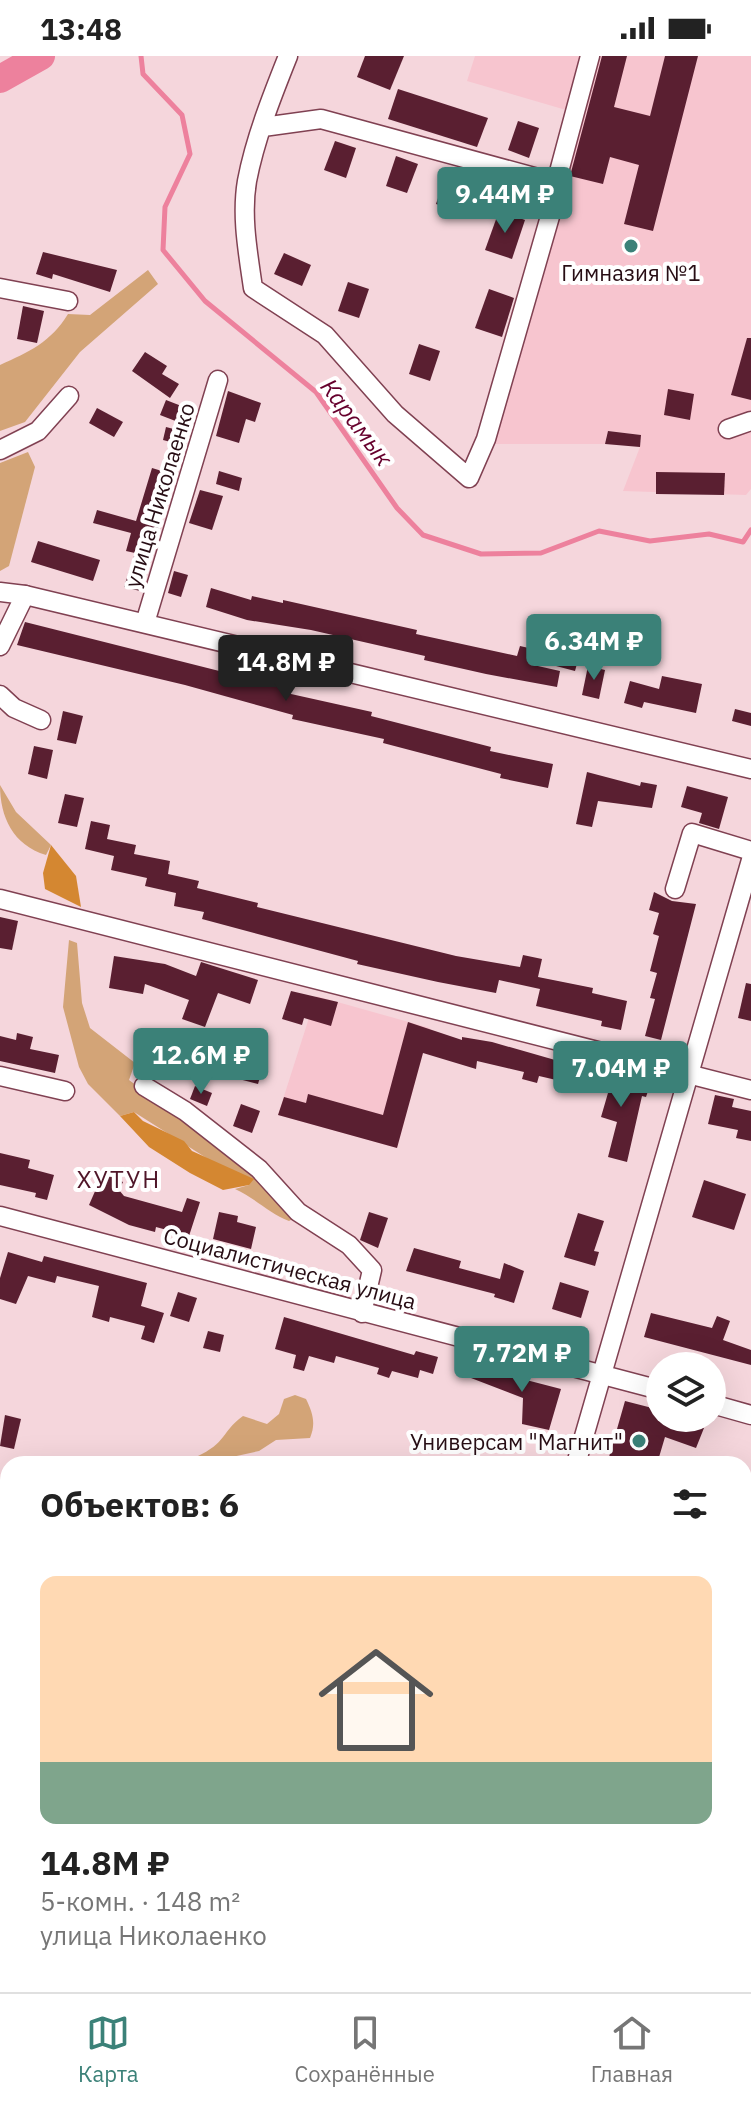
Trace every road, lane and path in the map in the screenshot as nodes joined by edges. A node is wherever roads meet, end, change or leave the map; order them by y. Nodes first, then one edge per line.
1 (288, 56) edge
2 (590, 56) edge
3 (263, 127) junction
4 (556, 183) junction
5 (0, 288) edge
6 (68, 301) dead end
7 (218, 380) dead end
8 (69, 396) dead end
9 (751, 421) edge
10 (728, 429) dead end
11 (0, 450) edge
12 (0, 592) edge
13 (25, 595) junction
14 (145, 623) junction
15 (0, 646) edge
16 (0, 695) edge
17 (41, 720) dead end
18 (751, 769) edge
19 (751, 851) edge
20 (751, 860) edge
21 (675, 889) dead end
22 (0, 899) edge
23 (691, 1075) junction
24 (0, 1076) edge
25 (144, 1086) dead end
26 (751, 1090) edge
27 (65, 1091) dead end
28 (0, 1216) edge
29 (362, 1313) junction
30 (602, 1374) junction
31 (646, 1386) edge
32 (726, 1408) edge
33 (751, 1415) edge
34 (578, 1456) edge

1 - 3 street
2 - 4 street
3 - 4 street
3 - 4 street
5 - 6 street
7 - 14 street, улица Николаенко
8 - 11 street
9 - 10 street
12 - 13 street, улица Николаенко
13 - 14 street, улица Николаенко
13 - 15 street
14 - 18 street, улица Николаенко
16 - 17 street
19 - 21 street
20 - 23 street
22 - 23 street
23 - 26 street
23 - 30 street
24 - 27 street
25 - 29 street
28 - 29 street, Социалистическая улица
29 - 30 street, Социалистическая улица
30 - 31 street, Социалистическая улица
30 - 34 street
32 - 33 street

